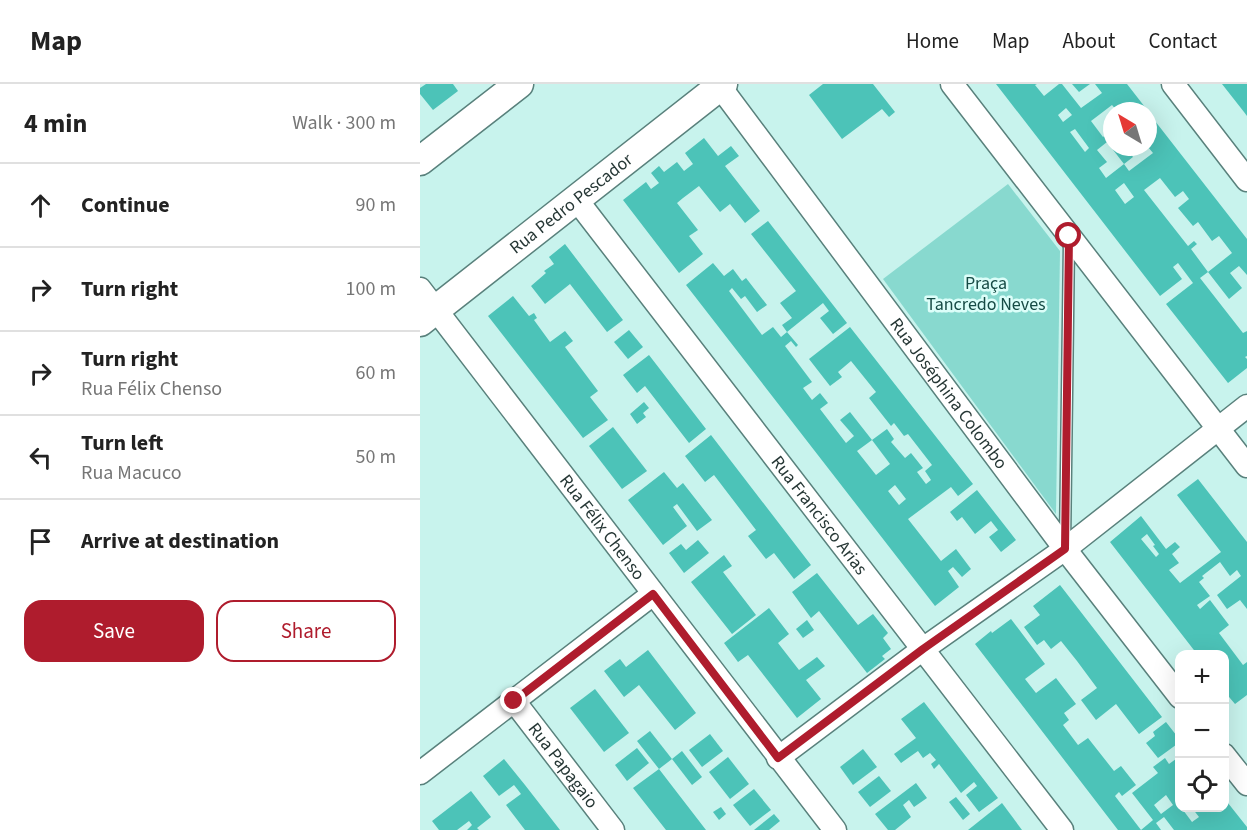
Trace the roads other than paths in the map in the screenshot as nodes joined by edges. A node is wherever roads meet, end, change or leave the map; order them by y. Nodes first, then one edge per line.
1 (952, 84) edge
2 (1173, 84) edge
3 (720, 85) edge
4 (504, 88) edge
5 (420, 161) edge
6 (1247, 180) edge
7 (576, 199) junction
8 (1069, 236) junction
9 (425, 307) edge
10 (1247, 406) edge
11 (1218, 428) junction
12 (1247, 466) edge
13 (1065, 549) junction
14 (653, 594) junction
15 (923, 649) junction
16 (1175, 692) edge
17 (514, 701) junction
18 (778, 758) junction
19 (1226, 758) edge
20 (420, 773) edge
21 (1247, 784) edge
22 (613, 830) edge
23 (835, 830) edge
24 (1062, 830) edge

1 - 8 street
2 - 6 street
3 - 7 street, Rua Pedro Pescador
3 - 13 street, Rua Joséphina Colombo
4 - 5 street
7 - 9 street, Rua Pedro Pescador
7 - 15 street, Rua Francisco Arias
8 - 11 street
8 - 13 lane
9 - 14 street, Rua Félix Chenso
10 - 11 street
11 - 12 street
11 - 13 street
13 - 15 street
13 - 16 street, Rua Joséphina Colombo
14 - 17 street
14 - 18 street, Rua Félix Chenso
15 - 18 street
15 - 24 street, Rua Francisco Arias
17 - 20 street
17 - 22 street, Rua Papagaio
18 - 23 street, Rua Félix Chenso
19 - 21 street

